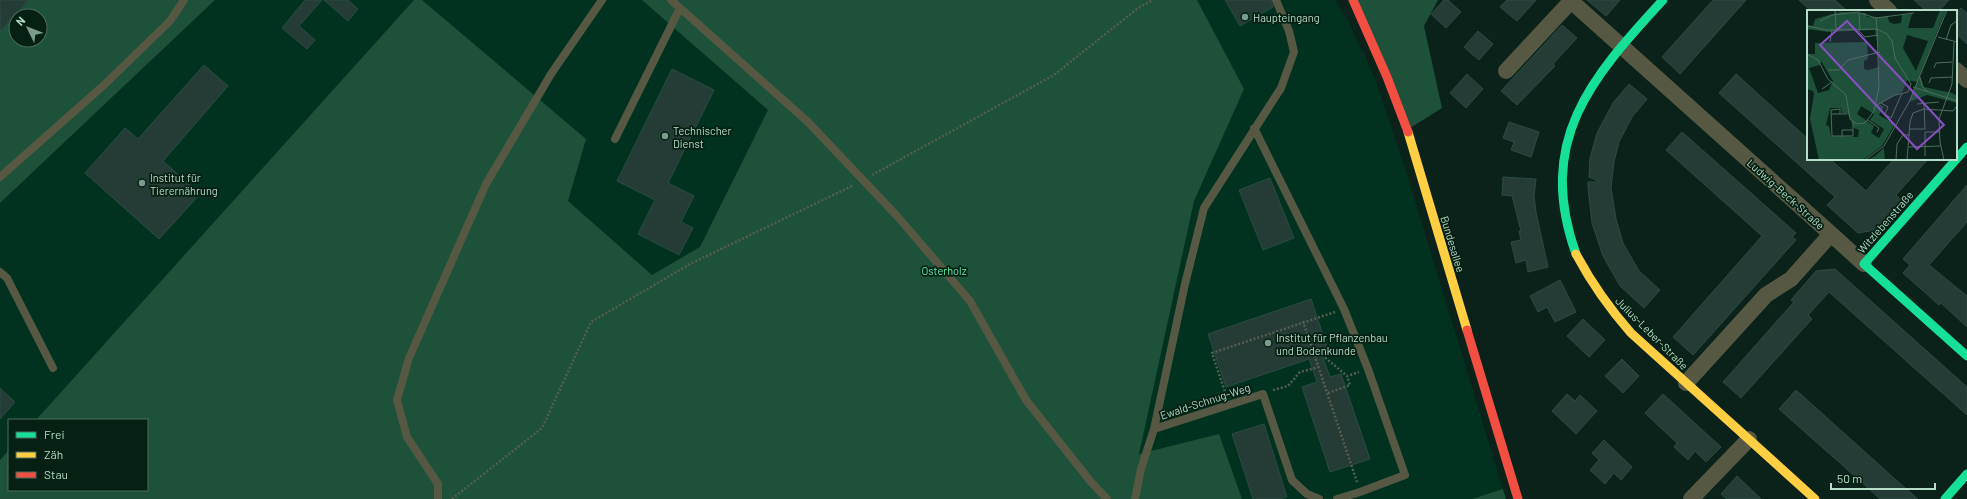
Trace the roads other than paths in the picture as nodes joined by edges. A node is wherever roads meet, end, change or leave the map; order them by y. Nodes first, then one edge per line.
1 (184, 0) edge
2 (602, 0) edge
3 (671, 0) edge
4 (1276, 0) edge
5 (1353, 0) edge
6 (1572, 0) edge
7 (1663, 0) edge
8 (1877, 0) edge
9 (680, 8) junction
10 (1888, 10) edge
11 (1622, 46) junction
12 (1506, 71) dead end
13 (1254, 128) junction
14 (615, 139) dead end
15 (1967, 147) edge
16 (1957, 158) edge
17 (1956, 160) edge
18 (0, 177) edge
19 (1831, 234) junction
20 (1864, 264) junction
21 (0, 272) edge
22 (1967, 356) edge
23 (53, 368) dead end
24 (1686, 383) junction
25 (1154, 429) junction
26 (1749, 438) junction
27 (1967, 474) edge
28 (438, 499) edge
29 (1107, 499) edge
30 (1135, 499) edge
31 (1319, 499) edge
32 (1337, 499) edge
33 (1518, 499) edge
34 (1691, 499) edge
35 (1815, 499) edge
36 (1945, 499) edge

1 - 18 lane
2 - 28 lane
3 - 9 lane
4 - 13 lane
5 - 33 street, Bundesallee
6 - 11 street, Ludwig-Beck-Straße
6 - 12 street
7 - 11 street, Julius-Leber-Straße
8 - 10 street
9 - 14 lane
9 - 29 lane
11 - 19 street, Ludwig-Beck-Straße
11 - 24 street, Julius-Leber-Straße
13 - 25 lane
13 - 32 lane
15 - 16 street, Witzlebenstraße
17 - 20 street, Witzlebenstraße
19 - 20 street
19 - 24 street, Ludwig-Beck-Straße
20 - 22 street, Witzlebenstraße
21 - 23 lane
24 - 26 street, Julius-Leber-Straße
25 - 30 lane
25 - 31 lane, Ewald-Schnug-Weg
26 - 34 street
26 - 35 street, Julius-Leber-Straße
27 - 36 street

